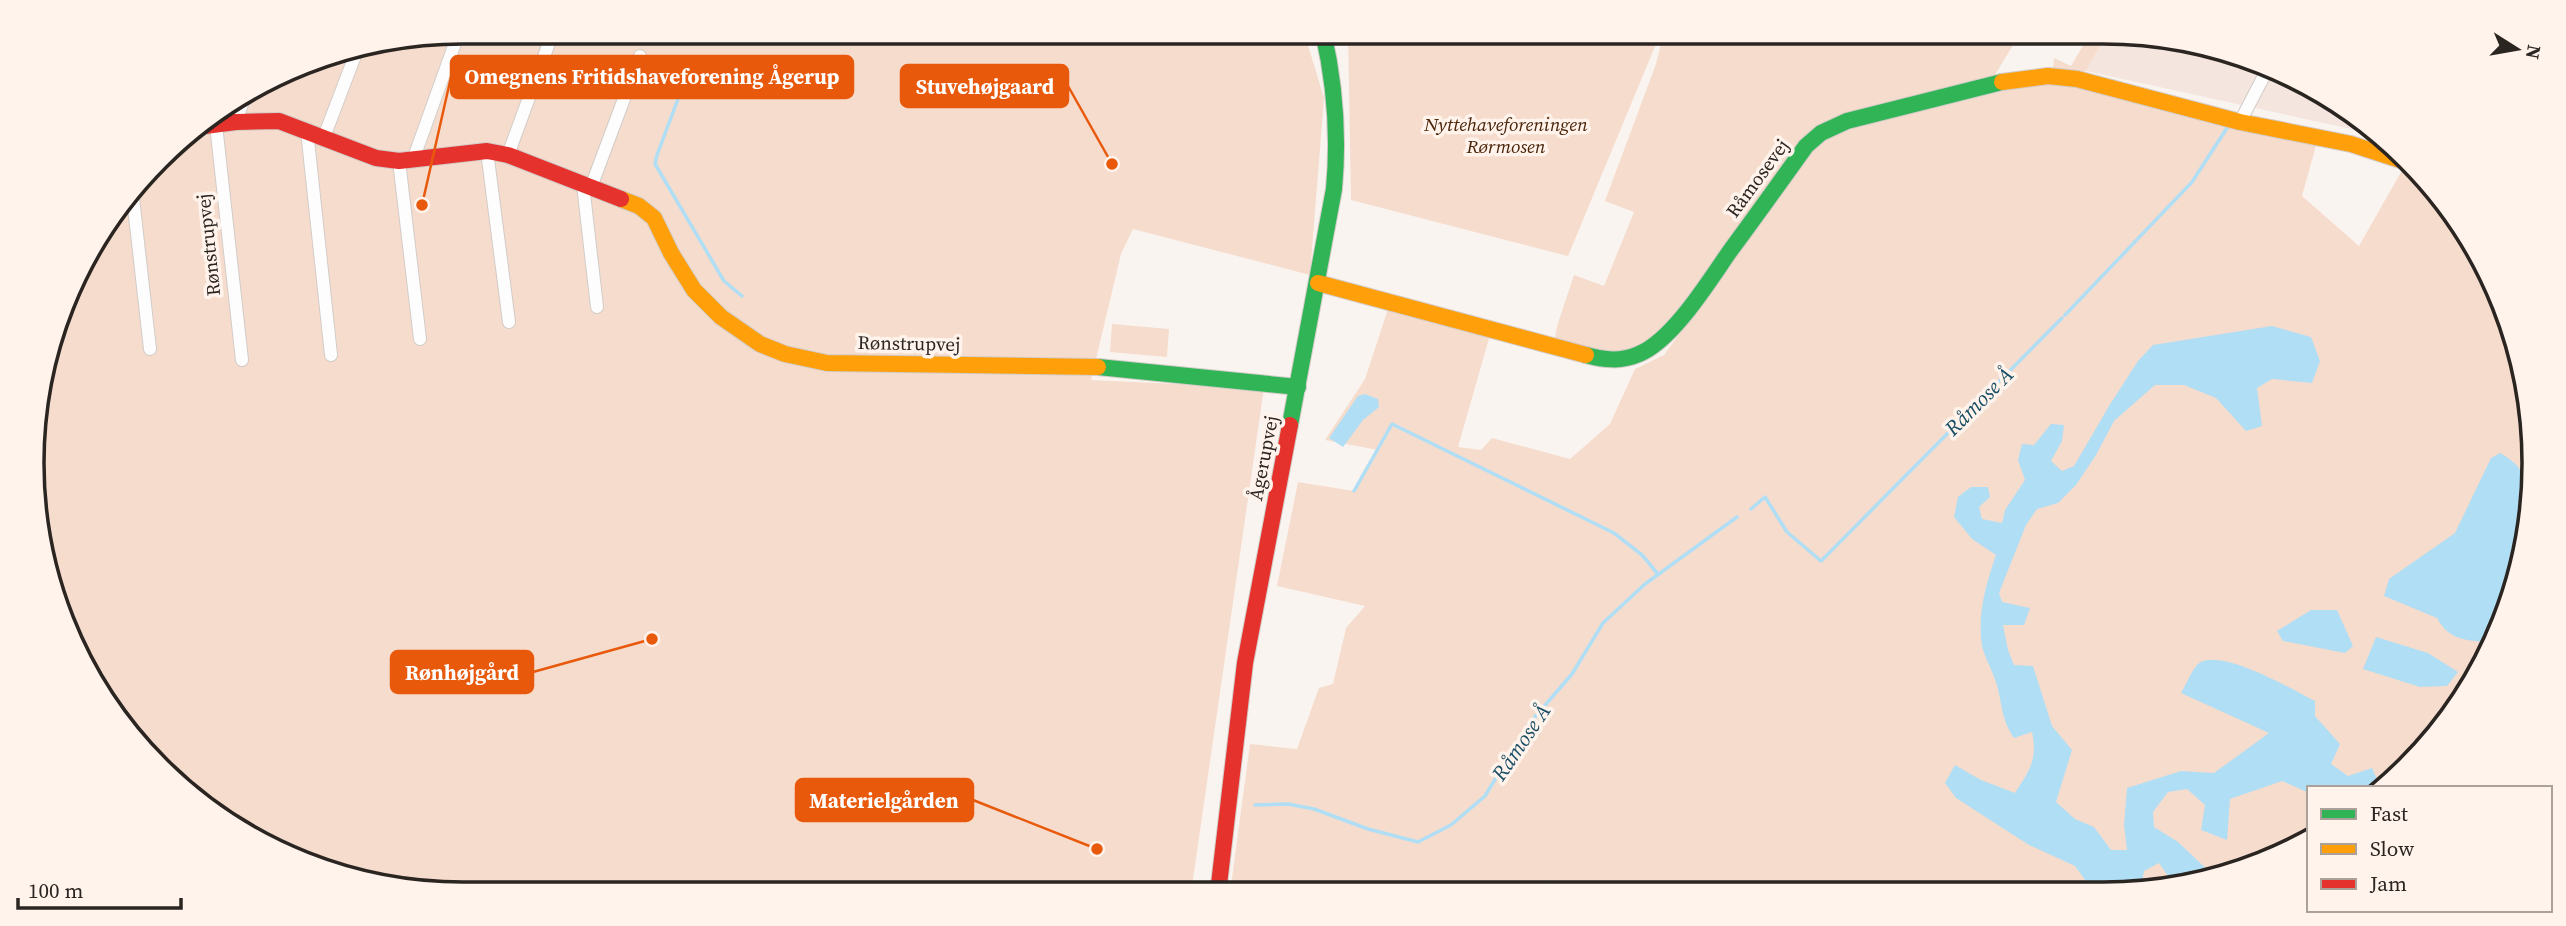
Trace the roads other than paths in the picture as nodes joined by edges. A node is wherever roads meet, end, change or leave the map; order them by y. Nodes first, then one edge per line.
1 (454, 44) edge
2 (549, 44) edge
3 (1325, 44) edge
4 (640, 56) dead end
5 (354, 58) edge
6 (2264, 76) edge
7 (241, 107) edge
8 (236, 122) junction
9 (2240, 122) junction
10 (216, 125) joint
11 (307, 131) junction
12 (324, 138) junction
13 (487, 151) junction
14 (508, 155) junction
15 (2388, 156) edge
16 (406, 161) junction
17 (587, 186) junction
18 (134, 204) edge
19 (1318, 283) junction
20 (597, 307) dead end
21 (509, 322) dead end
22 (420, 339) dead end
23 (150, 349) dead end
24 (331, 355) dead end
25 (242, 360) dead end
26 (1298, 387) junction
27 (1218, 882) edge

1 - 16 street
2 - 14 street
3 - 19 street, Ågerupvej
4 - 17 street
5 - 12 street
6 - 9 street
7 - 8 street
8 - 10 street, Rønstrupvej
8 - 11 street, Rønstrupvej
9 - 15 street, Råmosevej
9 - 19 street, Råmosevej
10 - 25 street, Rønstrupvej
11 - 12 street, Rønstrupvej
11 - 24 street
12 - 16 street, Rønstrupvej
13 - 14 street, Rønstrupvej
13 - 16 street, Rønstrupvej
13 - 21 street
14 - 17 street, Rønstrupvej
16 - 22 street
17 - 20 street
17 - 26 street, Rønstrupvej
18 - 23 street
19 - 26 street, Ågerupvej
26 - 27 street, Ågerupvej

